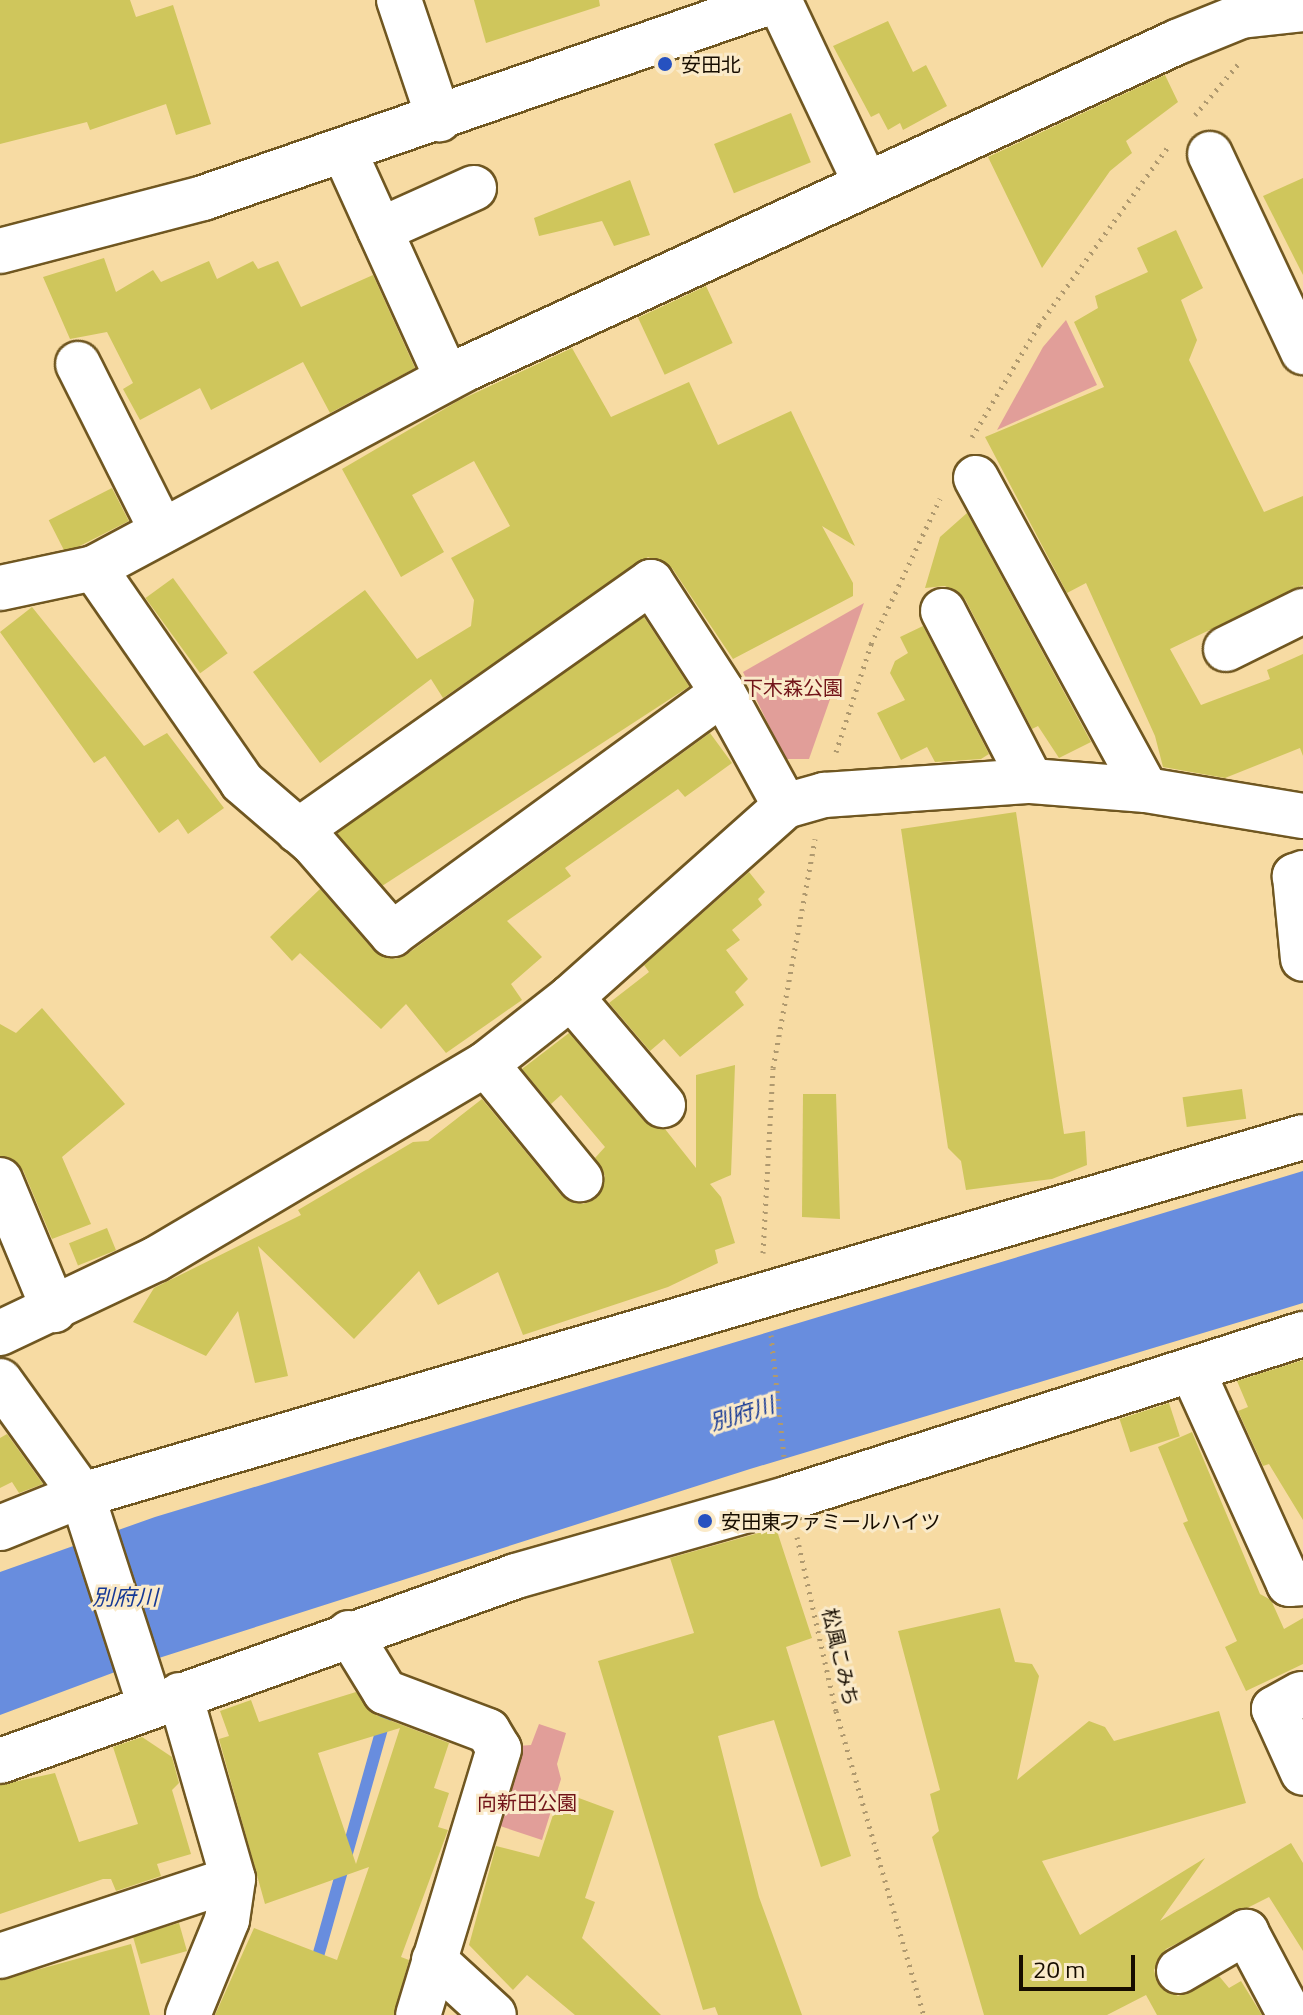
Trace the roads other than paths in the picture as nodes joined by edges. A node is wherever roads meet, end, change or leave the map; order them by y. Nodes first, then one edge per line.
1 (399, 0) edge
2 (777, 0) edge
3 (1303, 9) edge
4 (439, 119) junction
5 (344, 151) junction
6 (1210, 180) dead end
7 (866, 184) junction
8 (474, 188) dead end
9 (380, 230) junction
10 (0, 251) edge
11 (1303, 352) edge
12 (78, 364) dead end
13 (447, 378) junction
14 (976, 478) dead end
15 (162, 531) junction
16 (94, 568) junction
17 (0, 588) edge
18 (943, 611) dead end
19 (1303, 611) edge
20 (1226, 649) dead end
21 (723, 693) junction
22 (1031, 781) junction
23 (1146, 790) junction
24 (785, 806) junction
25 (1303, 816) edge
26 (298, 831) junction
27 (1303, 873) edge
28 (1303, 959) edge
29 (571, 997) junction
30 (486, 1064) junction
31 (663, 1105) dead end
32 (1303, 1137) edge
33 (580, 1179) dead end
34 (0, 1180) edge
35 (54, 1310) junction
36 (0, 1333) edge
37 (1303, 1334) edge
38 (1192, 1370) junction
39 (0, 1381) edge
40 (82, 1495) junction
41 (0, 1528) edge
42 (1303, 1583) edge
43 (349, 1633) junction
44 (1301, 1694) edge
45 (165, 1700) junction
46 (0, 1761) edge
47 (1303, 1773) edge
48 (233, 1879) junction
49 (0, 1956) edge
50 (434, 1960) junction
51 (1179, 1971) dead end
52 (188, 2015) edge
53 (418, 2015) edge
54 (494, 2015) edge
55 (1290, 2015) edge

1 - 4 street
2 - 4 street
2 - 7 street
3 - 7 street
4 - 5 street
5 - 9 street
5 - 10 street
6 - 11 street
7 - 13 street
8 - 9 street
9 - 13 street
12 - 15 street
13 - 15 street
14 - 23 street
15 - 16 street
16 - 17 street
16 - 26 street
18 - 22 street
19 - 20 street
21 - 24 street
21 - 26 street
21 - 26 street
22 - 23 street
22 - 24 street
23 - 25 street
24 - 29 street
27 - 28 street
29 - 30 street
29 - 31 street
30 - 33 street
30 - 35 street
32 - 40 street
34 - 35 street
35 - 36 street
37 - 38 street
38 - 42 street
38 - 43 street
39 - 40 street
40 - 41 street
40 - 45 street
43 - 45 street
43 - 50 street
44 - 47 street
45 - 46 street
45 - 48 street
48 - 49 street
48 - 52 street
50 - 53 street
50 - 54 street
51 - 55 street

